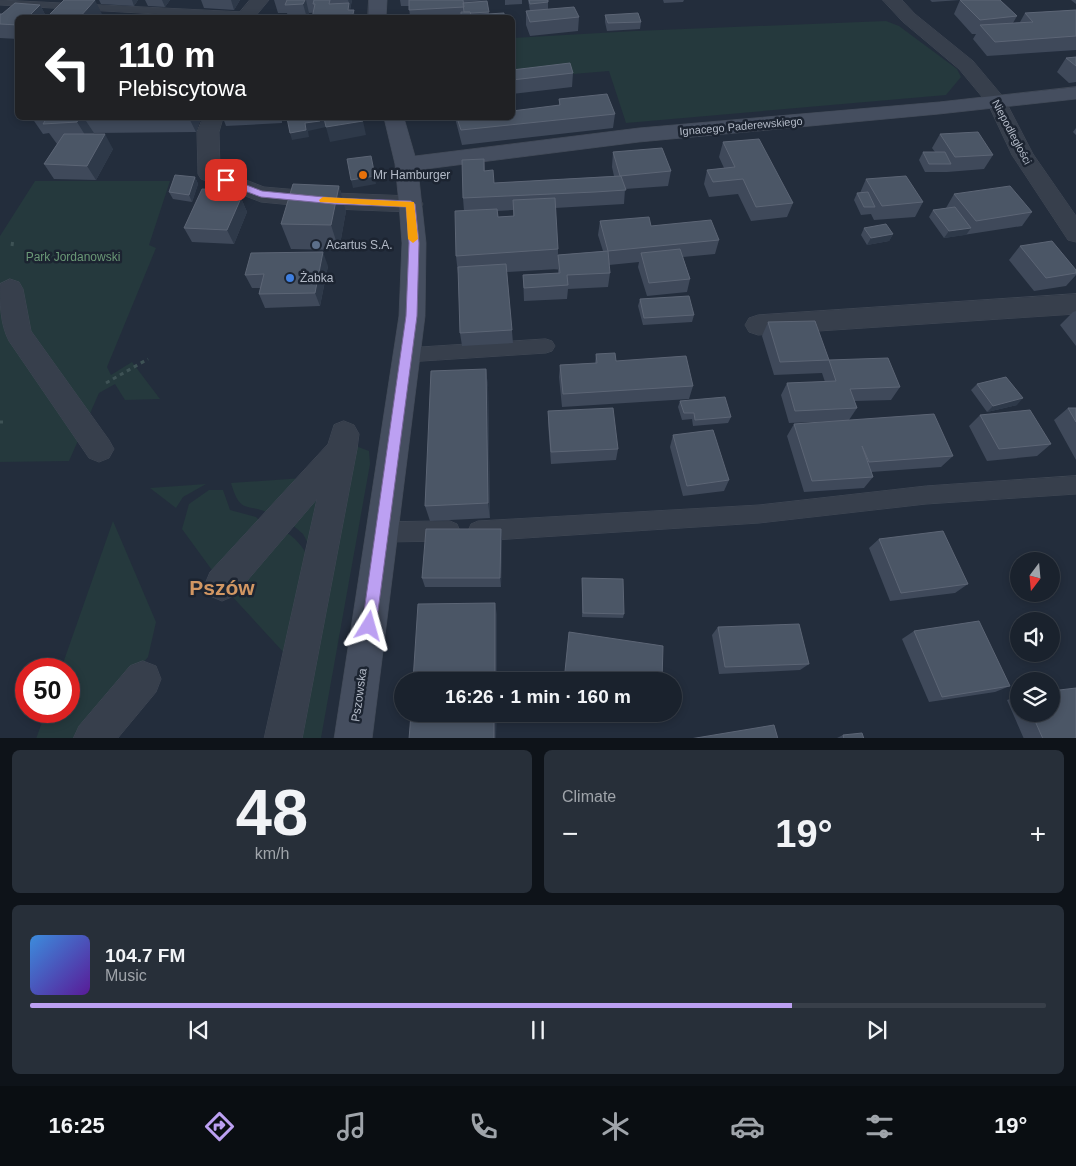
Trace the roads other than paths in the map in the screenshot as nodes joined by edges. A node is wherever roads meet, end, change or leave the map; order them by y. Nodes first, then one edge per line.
1 (260, 0) edge
2 (378, 0) edge
3 (892, 0) edge
4 (0, 2) edge
5 (227, 15) edge
6 (245, 15) edge
7 (377, 15) edge
8 (1076, 93) edge
9 (998, 102) junction
10 (212, 120) edge
11 (395, 120) edge
12 (406, 164) junction
13 (411, 204) junction
14 (1076, 234) edge
15 (10, 289) dead end
16 (1076, 304) edge
17 (758, 325) dead end
18 (546, 346) dead end
19 (407, 354) junction
20 (99, 449) dead end
21 (1076, 485) edge
22 (382, 532) junction
23 (222, 584) dead end
24 (143, 679) dead end
25 (92, 738) edge
26 (283, 738) edge
27 (353, 738) edge

1 - 6 street
2 - 7 street
3 - 9 street, Niepodległości
4 - 5 lane
8 - 9 street, Ignacego Paderewskiego
9 - 12 street, Ignacego Paderewskiego
9 - 14 street, Niepodległości
10 - 13 street
11 - 12 street, Pszowska
12 - 13 street, Pszowska
13 - 19 street, Pszowska
15 - 20 street
16 - 17 street
18 - 19 lane
19 - 22 street, Pszowska
21 - 22 lane
22 - 27 street, Pszowska
23 - 26 street
24 - 25 street

